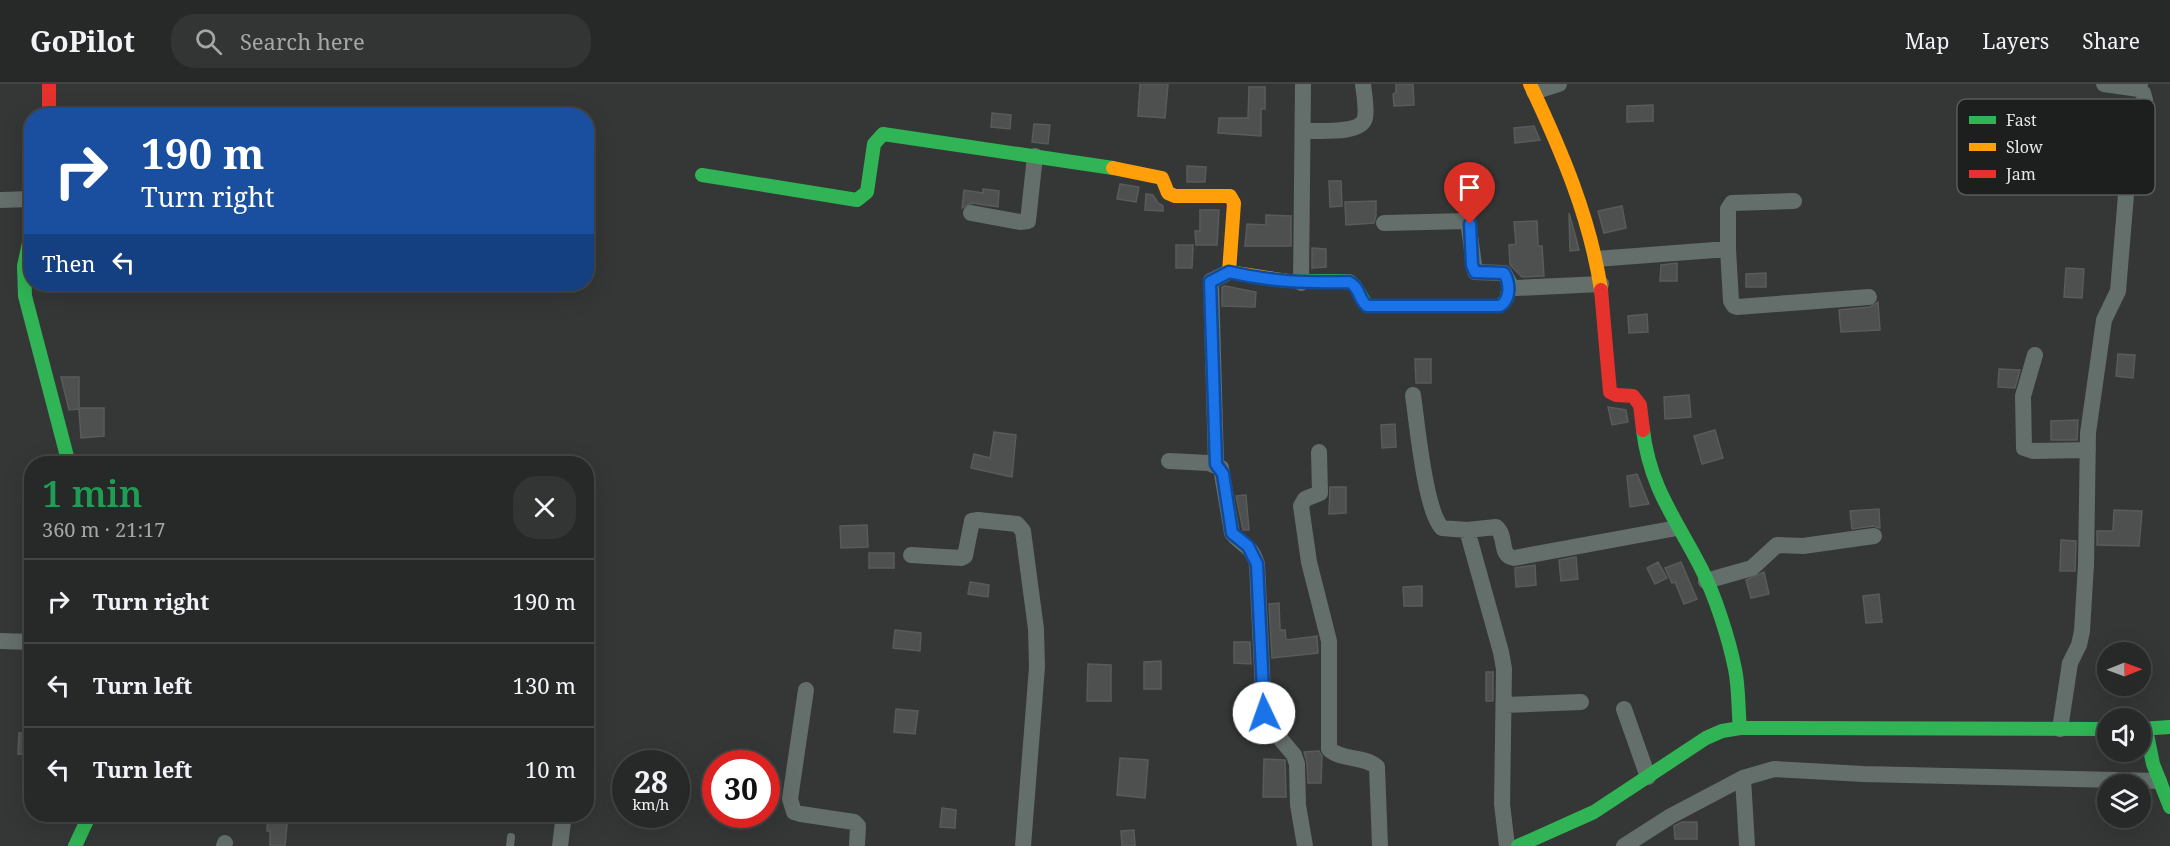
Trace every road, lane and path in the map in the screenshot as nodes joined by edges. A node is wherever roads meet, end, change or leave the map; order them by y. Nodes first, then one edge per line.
1 (49, 84) edge
2 (1304, 84) edge
3 (1363, 84) edge
4 (1559, 84) edge
5 (2104, 84) edge
6 (2139, 86) edge
7 (1532, 88) edge
8 (49, 108) edge
9 (1303, 131) junction
10 (1035, 156) junction
11 (702, 175) dead end
12 (2126, 195) edge
13 (24, 199) edge
14 (0, 200) edge
15 (1794, 201) dead end
16 (971, 213) dead end
17 (1384, 224) dead end
18 (1728, 249) junction
19 (1596, 259) junction
20 (1229, 272) junction
21 (1301, 283) junction
22 (1509, 283) junction
23 (1601, 284) junction
24 (25, 291) edge
25 (1869, 297) dead end
26 (2035, 355) dead end
27 (1413, 395) dead end
28 (2088, 450) junction
29 (1319, 453) dead end
30 (67, 456) edge
31 (1169, 461) dead end
32 (1216, 464) junction
33 (1677, 528) junction
34 (1467, 530) junction
35 (1874, 536) dead end
36 (911, 555) dead end
37 (1706, 581) junction
38 (0, 641) edge
39 (24, 642) edge
40 (806, 690) dead end
41 (1581, 702) dead end
42 (1504, 705) junction
43 (1624, 709) dead end
44 (2170, 726) edge
45 (1740, 728) junction
46 (2151, 728) edge
47 (2060, 729) junction
48 (2097, 729) edge
49 (2151, 751) edge
50 (1648, 777) junction
51 (1743, 778) junction
52 (2159, 781) junction
53 (2170, 807) edge
54 (86, 822) edge
55 (563, 822) edge
56 (75, 846) edge
57 (560, 846) edge
58 (857, 846) edge
59 (1023, 846) edge
60 (1305, 846) edge
61 (1380, 846) edge
62 (1507, 846) edge
63 (1518, 846) edge
64 (1624, 846) edge
65 (1747, 846) edge

1 - 8 street
2 - 9 street
3 - 9 street
4 - 7 street
5 - 6 street
7 - 19 street
9 - 21 street
10 - 11 street
10 - 16 street
10 - 20 street
12 - 28 street
13 - 14 street
15 - 18 street
17 - 22 street
18 - 19 street
18 - 25 street
19 - 23 street
20 - 21 street
20 - 32 street
21 - 22 street
22 - 23 street
23 - 33 street
24 - 30 street
26 - 28 street
27 - 34 street
28 - 47 street
29 - 61 street
31 - 32 street
32 - 60 street
33 - 34 street
33 - 37 street
34 - 42 street
35 - 37 street
36 - 59 street
37 - 45 street
38 - 39 street
40 - 58 street
41 - 42 street
42 - 62 street
43 - 50 street
44 - 46 street
45 - 47 street
45 - 50 street
47 - 48 street
49 - 52 street
50 - 63 street
51 - 52 street
51 - 64 street
51 - 65 street
52 - 53 street
54 - 56 street
55 - 57 street

